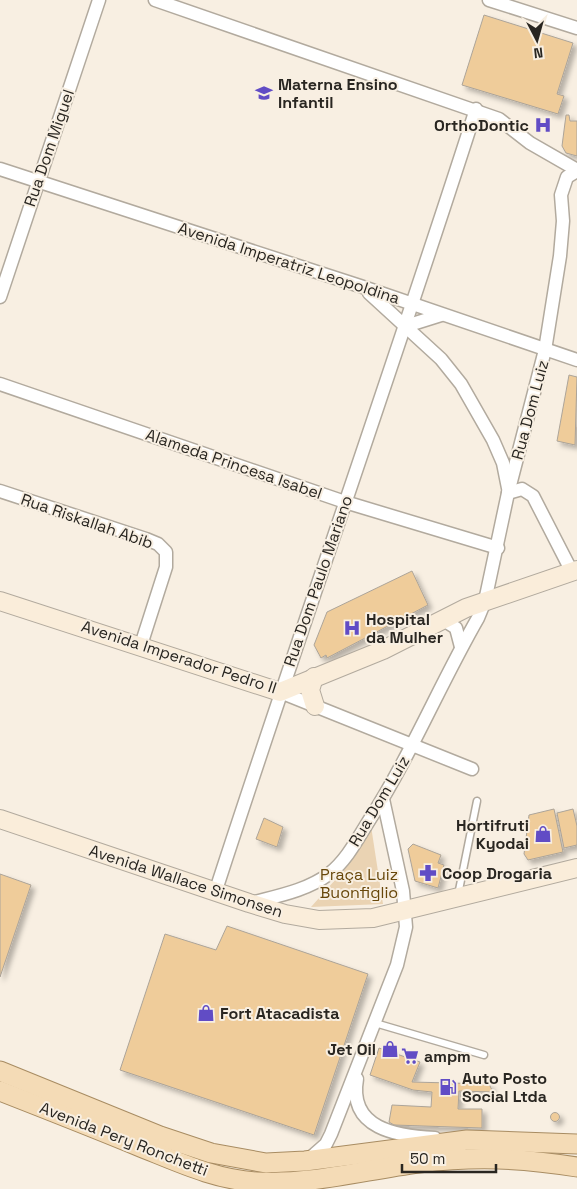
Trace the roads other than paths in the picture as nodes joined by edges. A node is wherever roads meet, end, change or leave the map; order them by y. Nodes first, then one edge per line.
1 (99, 0) edge
2 (155, 0) edge
3 (489, 0) edge
4 (577, 28) edge
5 (476, 109) junction
6 (0, 169) edge
7 (577, 170) edge
8 (38, 182) junction
9 (360, 286) junction
10 (0, 297) edge
11 (413, 304) junction
12 (441, 315) junction
13 (406, 326) junction
14 (546, 350) junction
15 (577, 360) edge
16 (0, 384) edge
17 (0, 491) edge
18 (508, 493) junction
19 (346, 502) junction
20 (498, 548) junction
21 (575, 571) edge
22 (0, 601) edge
23 (485, 601) junction
24 (442, 619) junction
25 (141, 645) junction
26 (461, 647) junction
27 (314, 677) junction
28 (280, 692) junction
29 (315, 706) junction
30 (412, 745) junction
31 (472, 769) dead end
32 (383, 799) junction
33 (477, 801) dead end
34 (0, 819) edge
35 (577, 868) edge
36 (216, 893) junction
37 (458, 899) junction
38 (249, 904) junction
39 (406, 911) junction
40 (375, 1023) junction
41 (484, 1055) dead end
42 (360, 1063) junction
43 (0, 1071) edge
44 (0, 1091) edge
45 (467, 1140) junction
46 (577, 1144) edge
47 (305, 1162) junction
48 (577, 1168) edge

1 - 8 street, Rua Dom Miguel
2 - 5 street
3 - 4 street
5 - 7 street
5 - 11 street, Rua Dom Paulo Mariano
6 - 8 street, Avenida Imperatriz Leopoldina
7 - 14 street, Rua Dom Luiz
8 - 9 street, Avenida Imperatriz Leopoldina
8 - 10 street, Rua Dom Miguel
9 - 11 street, Avenida Imperatriz Leopoldina
9 - 13 street
11 - 12 street, Avenida Imperatriz Leopoldina
11 - 13 street, Rua Dom Paulo Mariano
12 - 13 street
12 - 14 street, Avenida Imperatriz Leopoldina
13 - 18 street
13 - 19 street, Rua Dom Paulo Mariano
14 - 15 street, Avenida Imperatriz Leopoldina
14 - 18 street, Rua Dom Luiz
16 - 19 street, Alameda Princesa Isabel
17 - 25 street, Rua Riskallah Abib
18 - 20 street, Rua Dom Luiz
18 - 21 street
19 - 20 street, Alameda Princesa Isabel
19 - 28 street, Rua Dom Paulo Mariano
20 - 23 street, Rua Dom Luiz
21 - 23 street, Avenida Imperador Pedro II
22 - 25 street, Avenida Imperador Pedro II
23 - 24 street, Avenida Imperador Pedro II
23 - 26 street, Rua Dom Luiz
24 - 26 street
24 - 27 street, Avenida Imperador Pedro II
25 - 28 street, Avenida Imperador Pedro II
26 - 30 street, Rua Dom Luiz
27 - 28 street, Avenida Imperador Pedro II
27 - 29 street
28 - 29 street
28 - 36 street, Rua Dom Paulo Mariano
29 - 30 street
30 - 31 street
30 - 32 street, Rua Dom Luiz
32 - 38 street, Rua Dom Luiz
32 - 39 street
33 - 37 lane
34 - 36 street, Avenida Wallace Simonsen
35 - 37 street, Avenida Wallace Simonsen
36 - 38 street, Avenida Wallace Simonsen
37 - 39 street, Avenida Wallace Simonsen
38 - 39 street, Avenida Wallace Simonsen
39 - 40 street
40 - 41 lane
40 - 42 street
42 - 45 street
42 - 47 street
43 - 47 main road, Avenida Pery Ronchetti
44 - 48 main road, Avenida Pery Ronchetti
45 - 46 main road, Avenida Pery Ronchetti
45 - 47 main road, Avenida Pery Ronchetti

